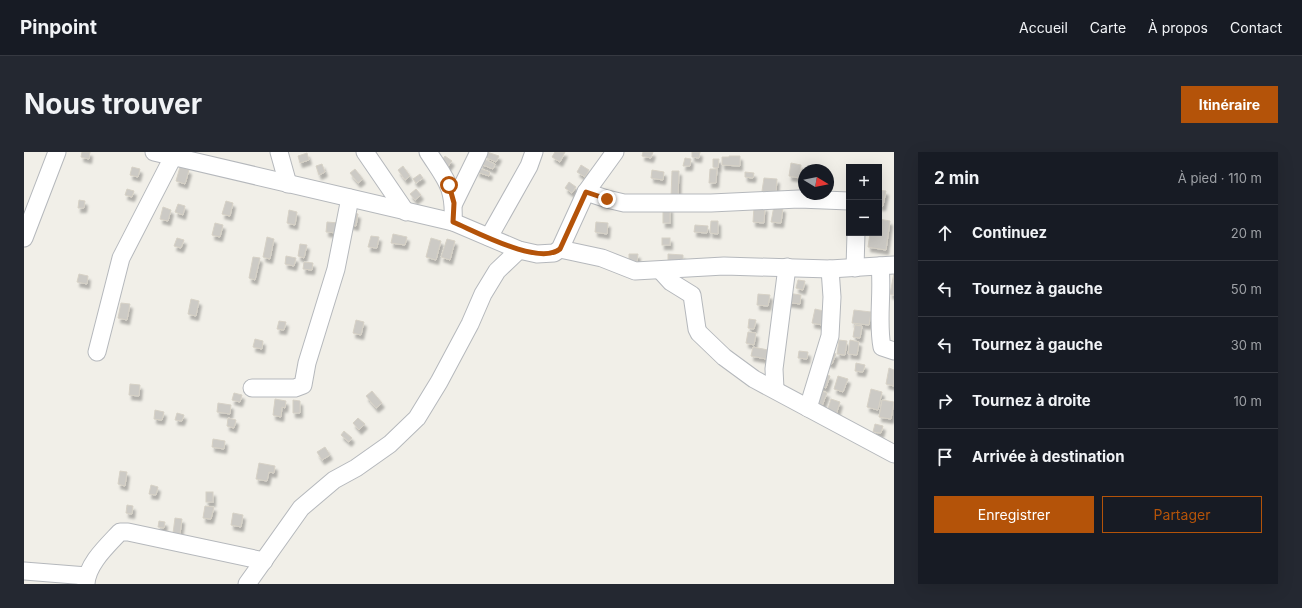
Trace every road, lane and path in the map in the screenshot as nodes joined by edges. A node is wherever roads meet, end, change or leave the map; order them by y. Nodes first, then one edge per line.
1 (57, 152) edge
2 (154, 152) edge
3 (279, 152) edge
4 (365, 152) edge
5 (428, 152) edge
6 (479, 152) edge
7 (534, 152) edge
8 (615, 152) edge
9 (173, 157) junction
10 (288, 184) junction
11 (586, 192) junction
12 (350, 198) junction
13 (846, 201) edge
14 (454, 203) junction
15 (406, 212) junction
16 (453, 222) junction
17 (856, 236) edge
18 (489, 237) junction
19 (24, 238) edge
20 (560, 249) junction
21 (519, 250) junction
22 (787, 266) junction
23 (887, 266) edge
24 (855, 268) junction
25 (830, 269) junction
26 (661, 271) junction
27 (894, 351) edge
28 (97, 352) dead end
29 (252, 388) dead end
30 (775, 389) junction
31 (808, 408) junction
32 (894, 454) edge
33 (264, 562) junction
34 (24, 571) edge
35 (86, 580) edge
36 (247, 584) edge

1 - 19 street
2 - 9 street
3 - 10 street
4 - 15 street
5 - 14 street
6 - 14 street
7 - 18 street
8 - 11 street
9 - 10 street
9 - 28 street
10 - 12 street
11 - 13 street
11 - 20 street
12 - 15 street
12 - 29 street
14 - 16 street
15 - 16 street
16 - 18 street
17 - 24 street
18 - 21 street
20 - 21 street
20 - 26 street
21 - 33 street
22 - 25 street
22 - 26 street
22 - 30 street
23 - 24 street
23 - 27 street
24 - 25 street
25 - 31 street
26 - 30 street
30 - 31 street
31 - 32 street
33 - 35 street
33 - 36 street
34 - 35 street

